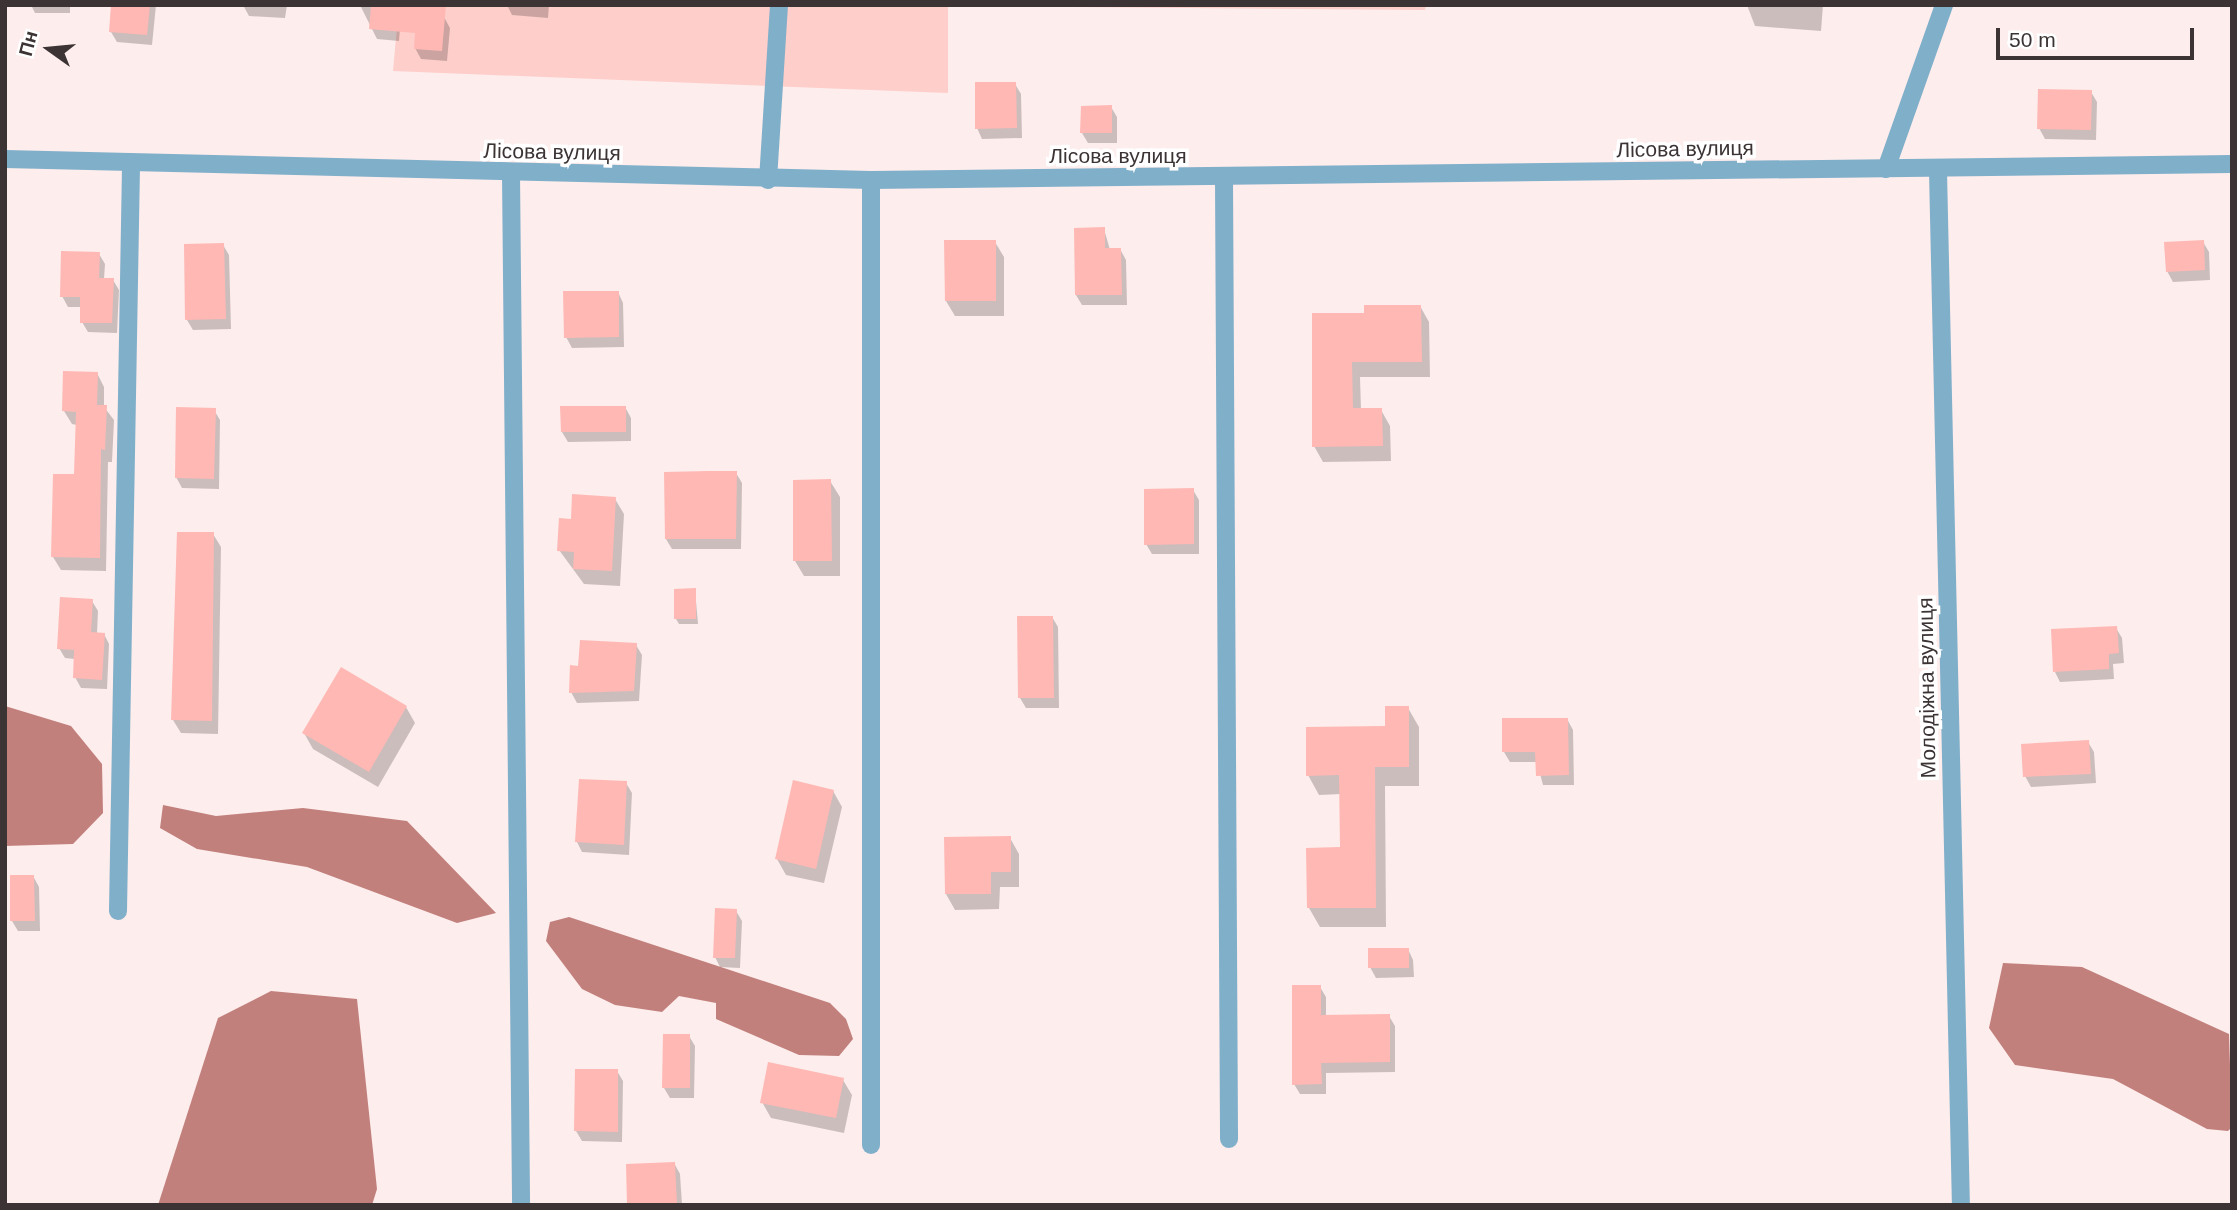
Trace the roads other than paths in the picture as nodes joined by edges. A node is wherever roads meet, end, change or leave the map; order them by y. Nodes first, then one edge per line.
1 (779, 5) edge
2 (1944, 5) edge
3 (5, 159) edge
4 (131, 163) junction
5 (2232, 164) edge
6 (1886, 169) junction
7 (1938, 171) junction
8 (511, 174) junction
9 (1224, 178) junction
10 (768, 180) junction
11 (871, 180) junction
12 (118, 911) dead end
13 (1229, 1139) dead end
14 (872, 1145) dead end
15 (521, 1205) edge
16 (1961, 1205) edge

1 - 10 street
2 - 6 street
3 - 4 street, Лісова вулиця
4 - 8 street, Лісова вулиця
4 - 12 street
5 - 7 street, Лісова вулиця
6 - 7 street, Лісова вулиця
6 - 9 street, Лісова вулиця
7 - 16 street, Молодіжна вулиця
8 - 10 street, Лісова вулиця
8 - 15 street
9 - 11 street, Лісова вулиця
9 - 13 street
10 - 11 street, Лісова вулиця
11 - 14 street

